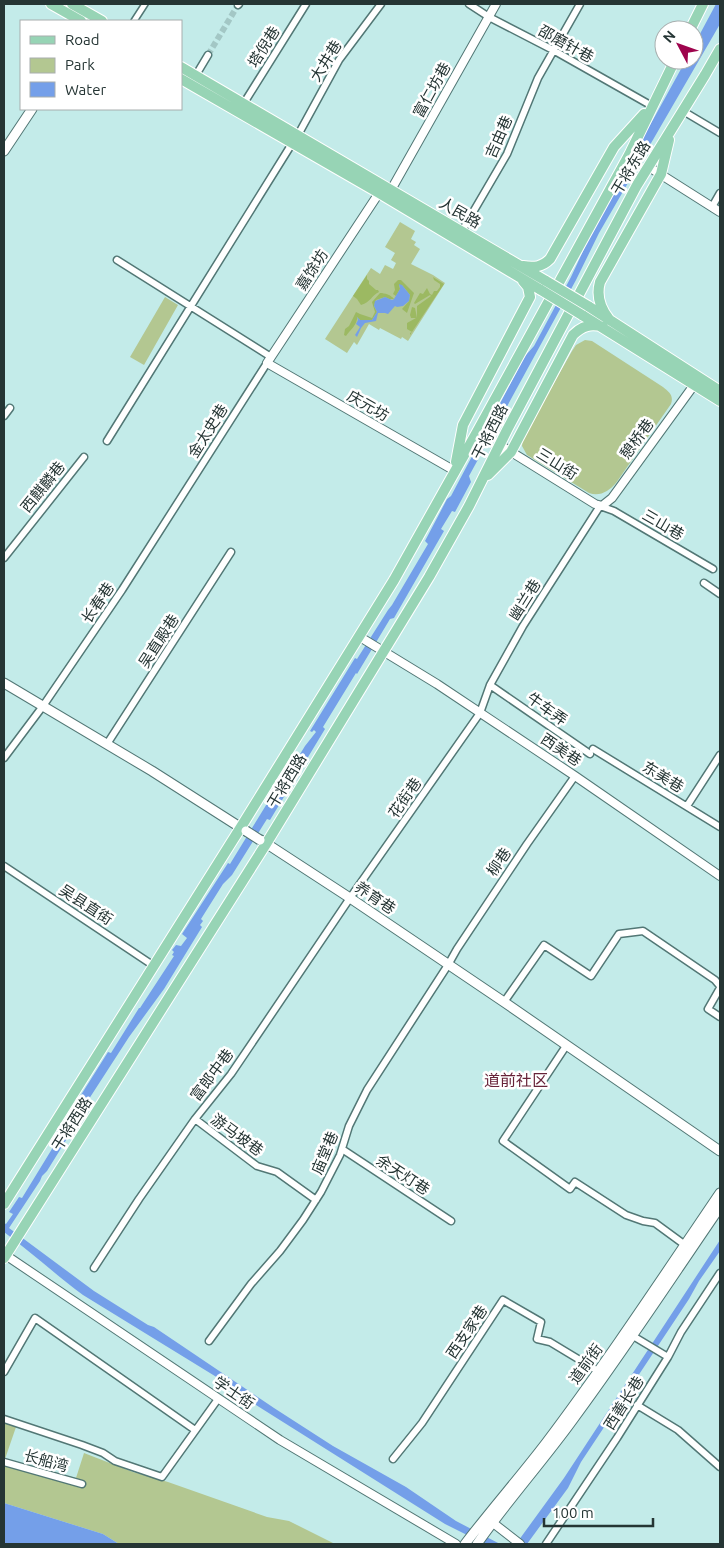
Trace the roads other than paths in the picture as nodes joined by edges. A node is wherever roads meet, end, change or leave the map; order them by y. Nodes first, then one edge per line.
1 (51, 4) edge
2 (72, 4) edge
3 (145, 4) edge
4 (306, 4) edge
5 (381, 4) edge
6 (469, 4) edge
7 (496, 4) edge
8 (580, 4) edge
9 (702, 4) edge
10 (489, 17) junction
11 (78, 20) edge
12 (95, 20) edge
13 (135, 20) edge
14 (695, 20) edge
15 (720, 49) edge
16 (554, 50) junction
17 (208, 55) tunnel mouth
18 (182, 68) edge
19 (670, 70) edge
20 (196, 75) junction
21 (182, 79) edge
22 (244, 103) junction
23 (652, 106) junction
24 (31, 110) edge
25 (684, 111) junction
26 (672, 130) junction
27 (720, 133) edge
28 (296, 139) junction
29 (4, 151) edge
30 (648, 167) junction
31 (661, 174) junction
32 (391, 190) junction
33 (380, 193) junction
34 (720, 193) edge
35 (712, 207) junction
36 (720, 212) edge
37 (462, 232) junction
38 (117, 260) dead end
39 (521, 266) junction
40 (519, 276) junction
41 (544, 286) junction
42 (553, 294) joint
43 (191, 306) junction
44 (573, 306) joint
45 (606, 323) junction
46 (269, 360) junction
47 (694, 385) junction
48 (720, 391) edge
49 (720, 401) edge
50 (10, 408) dead end
51 (4, 416) edge
52 (463, 425) junction
53 (477, 432) junction
54 (107, 441) dead end
55 (500, 445) junction
56 (511, 452) junction
57 (84, 456) dead end
58 (454, 472) junction
59 (482, 481) junction
60 (600, 506) junction
61 (171, 513) joint
62 (232, 552) dead end
63 (4, 558) edge
64 (713, 569) dead end
65 (704, 583) dead end
66 (720, 594) edge
67 (362, 638) junction
68 (380, 649) junction
69 (4, 683) edge
70 (490, 685) junction
71 (43, 706) junction
72 (480, 713) junction
73 (107, 744) junction
74 (591, 751) joint
75 (720, 754) edge
76 (4, 758) edge
77 (575, 776) junction
78 (687, 806) junction
79 (720, 827) edge
80 (244, 829) junction
81 (263, 842) junction
82 (4, 866) edge
83 (720, 876) edge
84 (350, 898) junction
85 (448, 965) junction
86 (154, 966) junction
87 (720, 987) edge
88 (504, 1002) junction
89 (720, 1017) edge
90 (566, 1046) junction
91 (195, 1119) junction
92 (342, 1149) junction
93 (720, 1151) edge
94 (720, 1192) edge
95 (316, 1200) junction
96 (4, 1203) edge
97 (720, 1206) edge
98 (451, 1221) dead end
99 (685, 1245) junction
100 (5, 1256) edge
101 (94, 1268) dead end
102 (720, 1273) edge
103 (633, 1336) junction
104 (209, 1341) dead end
105 (668, 1357) junction
106 (598, 1371) junction
107 (4, 1372) edge
108 (218, 1399) junction
109 (638, 1405) junction
110 (4, 1419) edge
111 (195, 1430) junction
112 (393, 1459) dead end
113 (4, 1462) edge
114 (720, 1467) edge
115 (82, 1484) dead end
116 (489, 1520) junction
117 (470, 1543) edge
118 (456, 1544) edge
119 (520, 1544) edge
120 (546, 1544) edge

1 - 11 main road
2 - 12 main road
3 - 13 street
4 - 22 street, 塔倪巷
5 - 28 street, 大井巷
6 - 10 street, 邵磨针巷
7 - 10 street, 富仁坊巷
8 - 16 street, 吉由巷
9 - 14 main road
10 - 16 street, 邵磨针巷
10 - 32 street, 富仁坊巷
15 - 25 main road, 干将东路
16 - 23 street, 邵磨针巷
16 - 37 street, 吉由巷
17 - 20 street
18 - 20 main road, 人民路
19 - 23 main road, 干将东路
20 - 22 main road, 人民路
21 - 28 main road, 人民路
22 - 28 main road, 人民路
23 - 39 main road
23 - 42 main road, 干将东路
24 - 29 main road
25 - 26 main road, 干将东路
25 - 27 street
26 - 30 main road, 干将东路
26 - 31 main road
28 - 32 main road, 人民路
28 - 33 main road, 人民路
28 - 43 street, 大井巷
30 - 31 street
30 - 44 main road, 干将东路
31 - 35 street
31 - 45 main road
32 - 37 main road, 人民路
33 - 40 main road, 人民路
33 - 46 street, 嘉馀坊
34 - 35 street
35 - 36 street
37 - 39 main road, 人民路
38 - 43 street
39 - 41 main road, 人民路
40 - 41 main road, 人民路
40 - 52 main road
41 - 45 main road, 人民路, bridge
42 - 53 main road, 干将西路
43 - 46 street
43 - 54 street, 大井巷
44 - 55 main road, 干将西路
45 - 47 main road, 人民路
45 - 48 main road, 人民路
45 - 56 main road
46 - 58 street, 庆元坊
46 - 61 street, 金太史巷
47 - 49 main road, 人民路
47 - 60 street, 憩桥巷
50 - 51 street
52 - 53 main road
52 - 58 main road
53 - 58 main road, 干将西路
55 - 56 street, 三山街
55 - 59 main road, 干将西路
56 - 59 main road
56 - 60 street, 三山街
57 - 63 street, 西麒麟巷
58 - 67 main road, 干将西路
59 - 68 main road, 干将西路
60 - 64 street, 三山巷
60 - 70 street, 幽兰巷
61 - 71 street, 长春巷
62 - 73 street, 吴直殿巷
65 - 66 street
67 - 68 street, 西美巷
67 - 80 main road, 干将西路
68 - 72 street, 西美巷
68 - 81 main road, 干将西路
69 - 71 main road, 养育巷
70 - 72 street, 幽兰巷
70 - 74 street, 牛车弄
71 - 73 main road, 养育巷
71 - 76 street, 长春巷
72 - 77 street, 西美巷
72 - 84 street, 花街巷
73 - 80 main road, 养育巷
74 - 78 street, 东美巷
75 - 78 street
77 - 83 street, 西美巷
77 - 85 street, 柳巷
78 - 79 street, 东美巷
80 - 81 main road, 养育巷, bridge
80 - 86 main road, 干将西路
81 - 84 main road, 养育巷
81 - 100 main road, 干将西路
82 - 86 street, 吴县直街
84 - 85 main road, 养育巷
84 - 91 street, 富郎中巷
85 - 88 main road, 养育巷
85 - 92 street, 庙堂巷
86 - 96 main road, 干将西路
87 - 88 street
87 - 89 street
88 - 90 main road, 养育巷
90 - 93 main road, 养育巷
90 - 99 street
91 - 95 street, 游马坡巷
91 - 101 street, 富郎中巷
92 - 95 street, 庙堂巷
92 - 98 street, 余天灯巷
94 - 99 main road, 道前街
95 - 104 street, 庙堂巷
97 - 103 main road, 道前街
99 - 106 main road, 道前街
100 - 108 street, 学士街
102 - 105 street, 西善长巷
103 - 105 street
103 - 116 main road, 道前街
105 - 109 street, 西善长巷
106 - 112 street, 西支家巷
106 - 116 main road, 道前街
107 - 111 street
108 - 111 street
108 - 118 street, 学士街
109 - 114 street
109 - 120 street, 西善长巷
110 - 111 street
113 - 115 street, 长船湾
116 - 117 main road, 道前街
116 - 119 street

